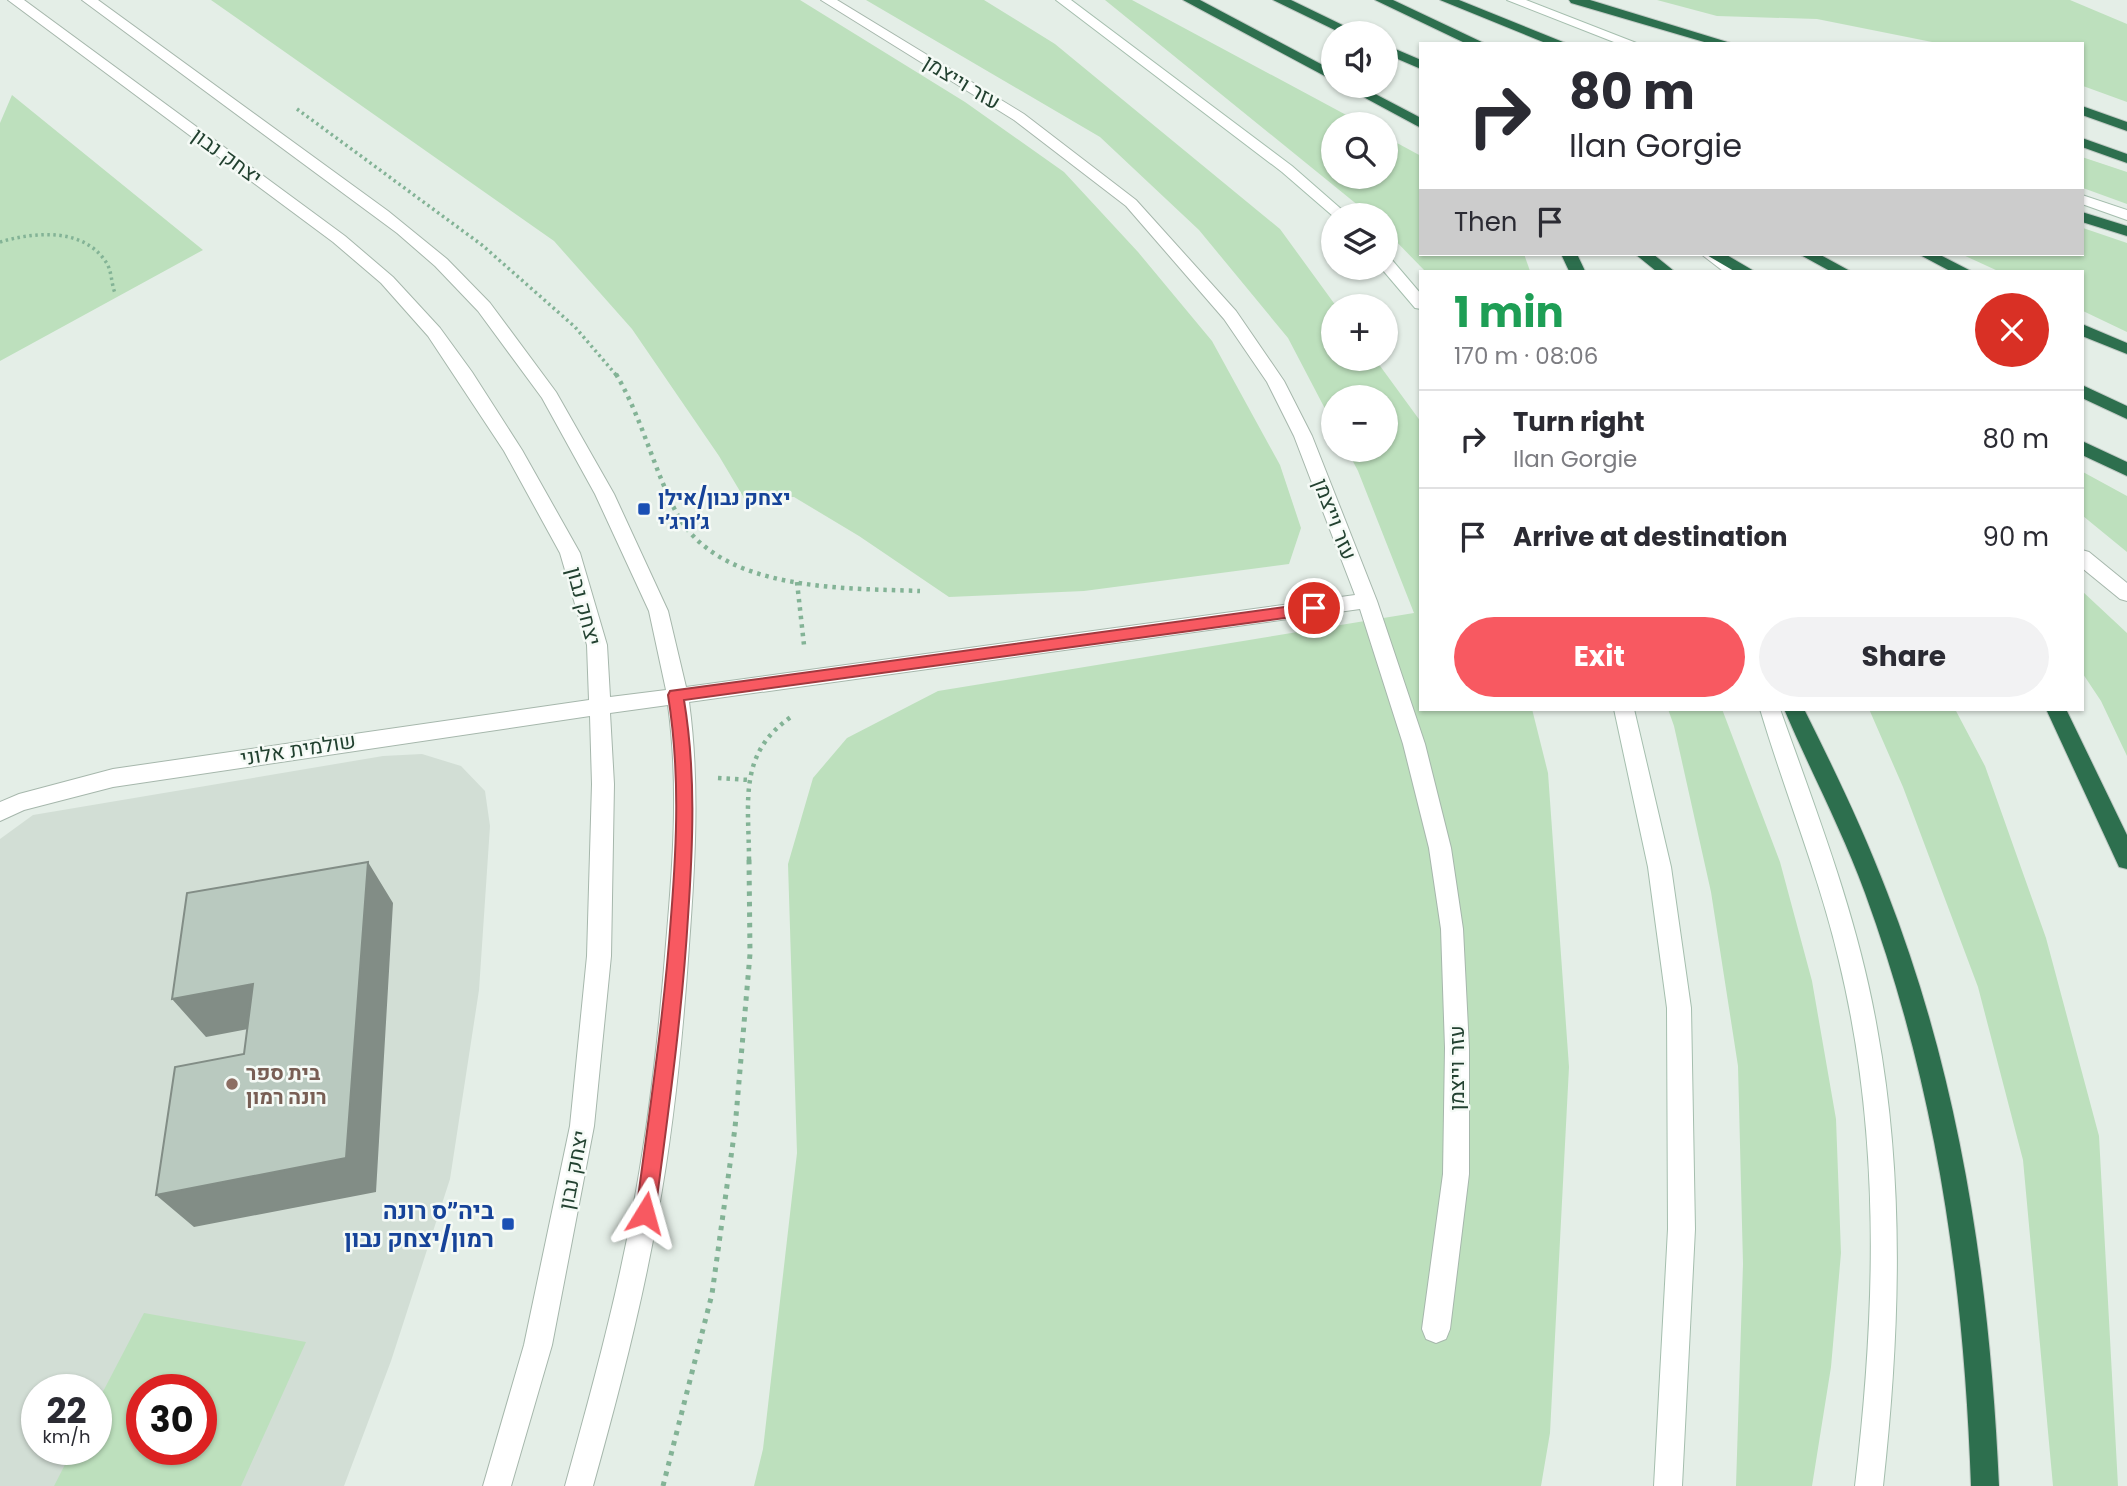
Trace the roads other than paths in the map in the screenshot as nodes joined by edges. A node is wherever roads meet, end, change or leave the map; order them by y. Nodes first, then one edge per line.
1 (15, 0) edge
2 (89, 0) edge
3 (828, 0) edge
4 (1063, 0) edge
5 (1190, 0) edge
6 (1203, 0) edge
7 (1280, 0) edge
8 (1382, 0) edge
9 (1447, 0) edge
10 (1514, 0) edge
11 (1576, 0) edge
12 (1326, 21) edge
13 (1475, 42) edge
14 (1557, 42) edge
15 (1627, 42) edge
16 (1720, 42) edge
17 (1398, 54) edge
18 (1321, 59) edge
19 (1419, 64) edge
20 (1321, 70) edge
21 (1398, 97) edge
22 (1372, 98) edge
23 (1419, 107) edge
24 (2084, 111) edge
25 (1419, 123) edge
26 (2127, 127) edge
27 (2084, 143) edge
28 (2127, 159) edge
29 (2084, 201) edge
30 (1326, 203) edge
31 (2127, 215) edge
32 (2084, 218) edge
33 (2127, 231) edge
34 (1646, 256) edge
35 (1714, 256) edge
36 (1715, 256) edge
37 (1811, 256) edge
38 (1930, 256) edge
39 (1665, 270) edge
40 (1732, 270) edge
41 (1744, 270) edge
42 (1840, 270) edge
43 (1961, 270) edge
44 (1398, 277) edge
45 (1419, 302) edge
46 (2084, 330) edge
47 (2127, 349) edge
48 (2084, 392) edge
49 (2127, 414) edge
50 (2084, 448) edge
51 (2127, 470) edge
52 (2084, 559) edge
53 (2127, 594) edge
54 (1367, 601) junction
55 (676, 695) junction
56 (600, 705) junction
57 (1624, 711) edge
58 (1771, 711) edge
59 (1795, 711) edge
60 (2057, 711) edge
61 (0, 812) edge
62 (2127, 860) edge
63 (1436, 1329) dead end
64 (497, 1486) edge
65 (579, 1486) edge
66 (1668, 1486) edge
67 (1869, 1486) edge
68 (1985, 1486) edge

1 - 56 street, יצחק נבון
2 - 55 street
3 - 54 street, עזר וייצמן
4 - 30 street
5 - 20 highway
6 - 18 highway
7 - 12 highway
8 - 13 highway
9 - 14 highway
10 - 15 street
11 - 16 highway
17 - 19 highway
21 - 23 highway
22 - 25 highway
24 - 26 highway
27 - 28 highway
29 - 31 street
32 - 33 highway
34 - 39 highway
35 - 40 street
36 - 41 highway
37 - 42 highway
38 - 43 highway
44 - 45 street
46 - 47 highway
48 - 49 highway
50 - 51 highway
52 - 53 street
54 - 55 street, שולמית אלוני
54 - 63 street, עזר וייצמן
55 - 56 street, שולמית אלוני
55 - 65 street
56 - 61 street, שולמית אלוני
56 - 64 street, יצחק נבון
57 - 66 street
58 - 67 street
59 - 68 highway
60 - 62 highway

